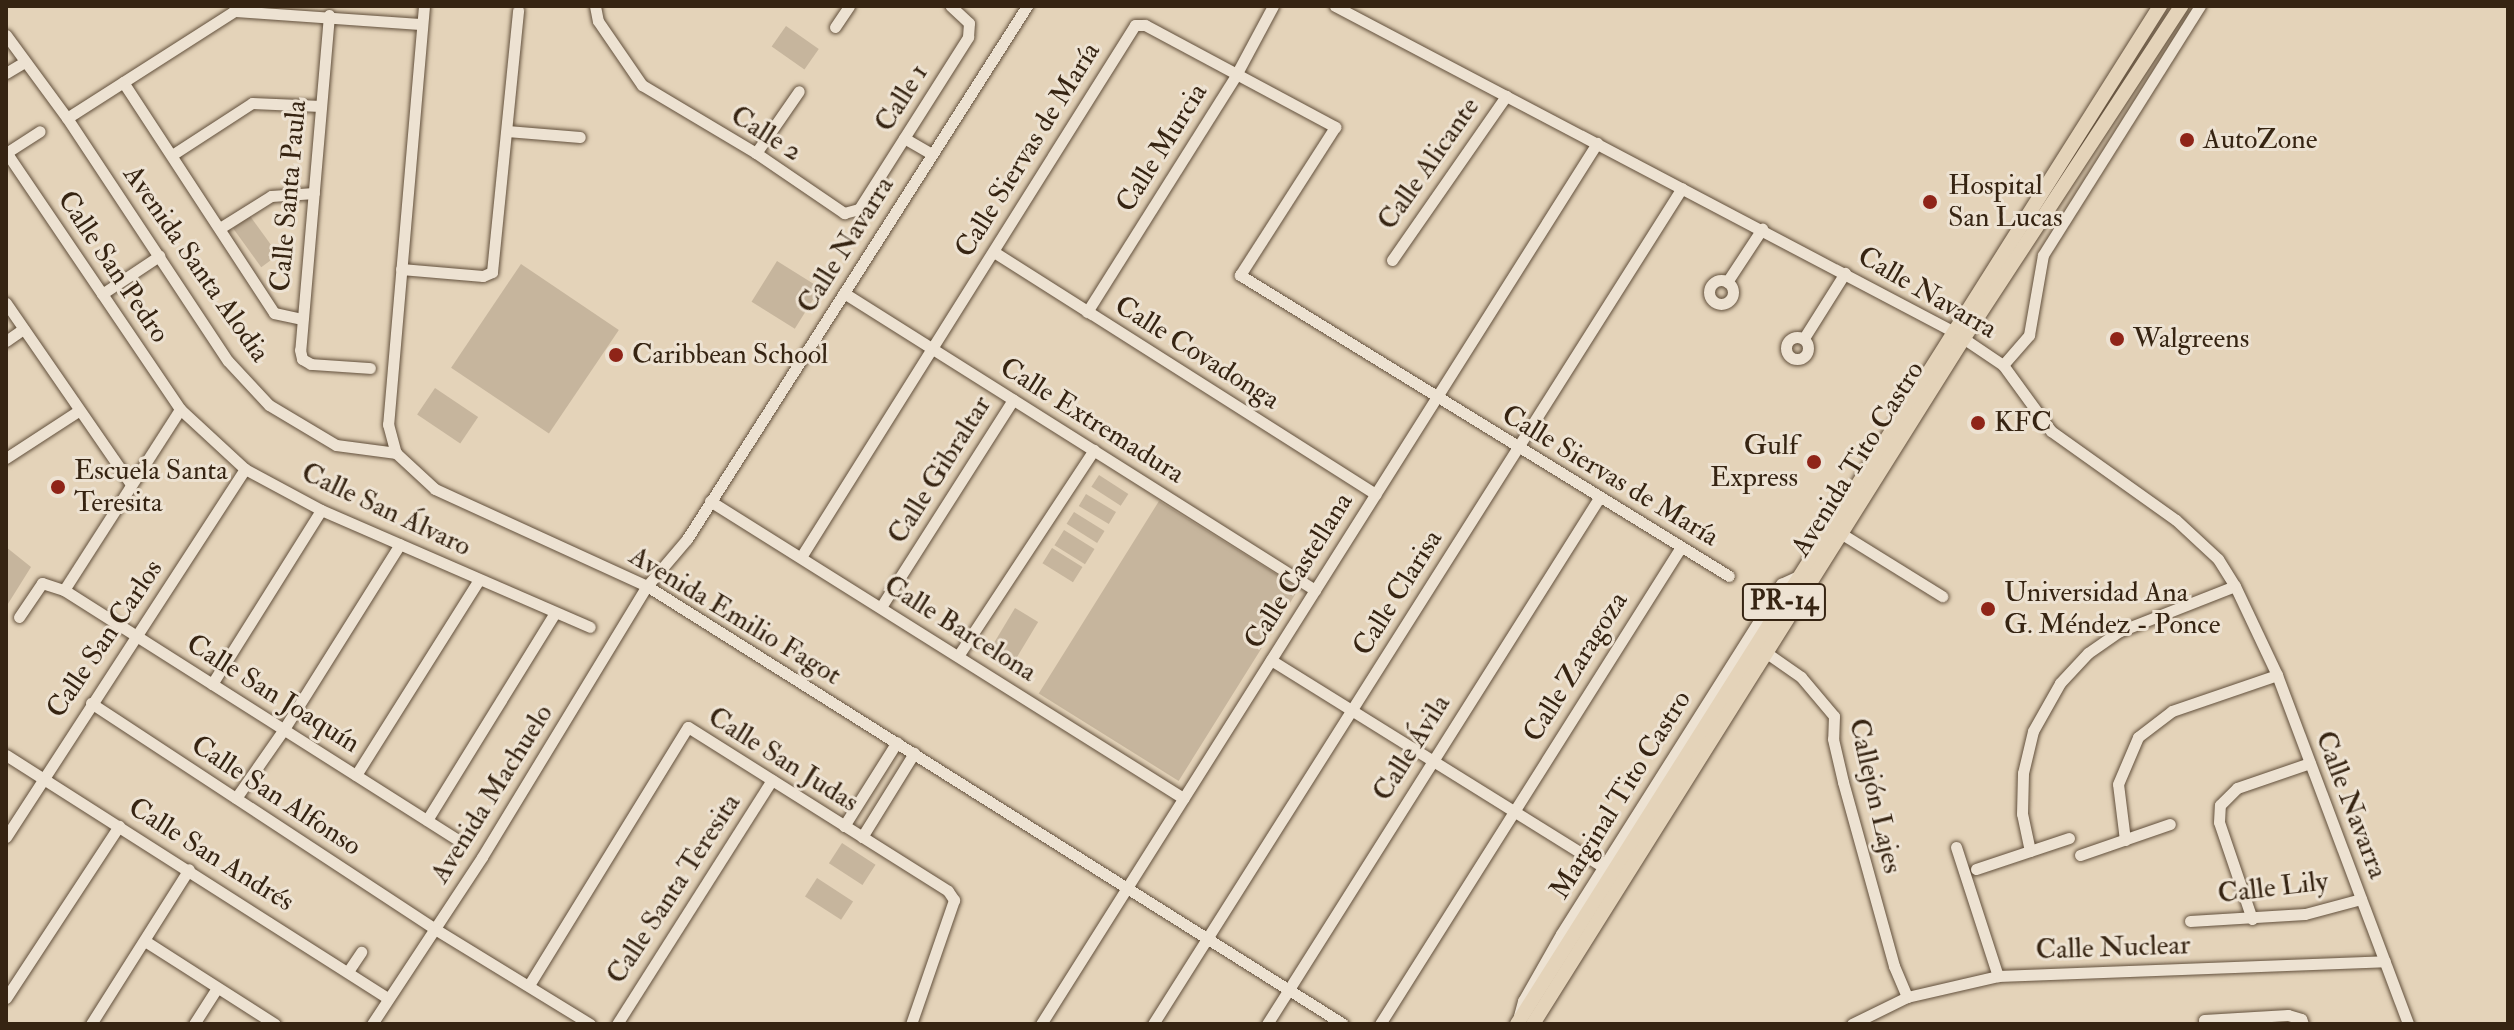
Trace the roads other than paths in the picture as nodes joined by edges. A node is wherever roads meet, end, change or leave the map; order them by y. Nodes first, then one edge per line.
1 (424, 6) edge
2 (595, 6) edge
3 (849, 6) edge
4 (951, 6) edge
5 (1027, 6) edge
6 (1273, 6) edge
7 (1335, 6) edge
8 (2160, 6) edge
9 (2181, 6) edge
10 (2200, 6) edge
11 (518, 10) dead end
12 (329, 15) junction
13 (422, 24) junction
14 (835, 27) dead end
15 (6, 35) edge
16 (24, 62) junction
17 (6, 73) edge
18 (1236, 75) junction
19 (123, 82) junction
20 (799, 91) dead end
21 (1506, 96) junction
22 (321, 106) junction
23 (67, 118) junction
24 (40, 131) dead end
25 (507, 131) junction
26 (580, 137) dead end
27 (904, 138) junction
28 (1597, 143) junction
29 (6, 152) edge
30 (756, 153) junction
31 (932, 154) junction
32 (172, 155) junction
33 (1682, 188) junction
34 (809, 190) joint
35 (314, 193) junction
36 (220, 228) junction
37 (1762, 229) junction
38 (994, 252) junction
39 (159, 256) junction
40 (1392, 260) dead end
41 (401, 269) junction
42 (1845, 273) junction
43 (1727, 282) dead end
44 (844, 293) junction
45 (102, 294) junction
46 (6, 303) edge
47 (1087, 312) junction
48 (302, 319) junction
49 (23, 329) junction
50 (1959, 335) junction
51 (1804, 338) dead end
52 (6, 341) edge
53 (933, 349) junction
54 (2003, 365) junction
55 (370, 368) dead end
56 (1437, 398) junction
57 (1013, 400) junction
58 (180, 409) junction
59 (78, 411) junction
60 (1517, 448) junction
61 (1094, 450) junction
62 (396, 453) junction
63 (6, 458) edge
64 (245, 469) junction
65 (131, 484) junction
66 (1376, 494) junction
67 (1599, 498) junction
68 (710, 501) junction
69 (321, 510) junction
70 (1842, 534) junction
71 (400, 544) junction
72 (1681, 547) junction
73 (801, 557) junction
74 (1801, 574) junction
75 (1729, 576) dead end
76 (479, 580) junction
77 (647, 586) junction
78 (2235, 586) junction
79 (64, 590) junction
80 (1315, 590) junction
81 (1942, 596) dead end
82 (881, 607) junction
83 (555, 613) junction
84 (19, 617) dead end
85 (590, 627) dead end
86 (138, 636) junction
87 (1757, 646) junction
88 (958, 656) junction
89 (1271, 660) junction
90 (2277, 675) junction
91 (212, 684) junction
92 (91, 703) junction
93 (1352, 712) junction
94 (284, 729) junction
95 (897, 742) junction
96 (914, 753) junction
97 (6, 755) edge
98 (1432, 762) junction
99 (2310, 763) junction
100 (356, 775) junction
101 (43, 778) junction
102 (772, 780) junction
103 (236, 798) junction
104 (1183, 798) junction
105 (1513, 813) junction
106 (427, 820) junction
107 (2170, 824) dead end
108 (119, 826) junction
109 (844, 826) junction
110 (6, 837) edge
111 (862, 837) junction
112 (2069, 838) dead end
113 (456, 839) dead end
114 (2125, 840) junction
115 (1956, 847) dead end
116 (2030, 851) junction
117 (2080, 855) dead end
118 (189, 869) junction
119 (1976, 869) dead end
120 (1615, 872) junction
121 (1127, 888) junction
122 (2361, 899) junction
123 (2252, 919) junction
124 (2190, 921) dead end
125 (435, 929) junction
126 (1208, 939) junction
127 (145, 941) junction
128 (361, 952) dead end
129 (2385, 961) junction
130 (349, 970) junction
131 (1998, 976) junction
132 (529, 985) junction
133 (217, 988) junction
134 (1288, 990) junction
135 (1907, 997) junction
136 (6, 998) edge
137 (388, 998) junction
138 (91, 1024) edge
139 (194, 1024) edge
140 (275, 1024) edge
141 (372, 1024) edge
142 (590, 1024) edge
143 (617, 1024) edge
144 (911, 1024) edge
145 (1041, 1024) edge
146 (1153, 1024) edge
147 (1267, 1024) edge
148 (1343, 1024) edge
149 (1380, 1024) edge
150 (1517, 1024) edge
151 (1533, 1024) edge
152 (1852, 1024) edge
153 (2206, 1024) edge
154 (2303, 1024) edge
155 (2408, 1024) edge

1 - 13 street
2 - 30 street, Calle 2
3 - 14 street
4 - 27 street, Calle 1
5 - 31 street, Calle Navarra
6 - 18 street, Calle Murcia
7 - 21 street, Calle Navarra
8 - 50 main road, Avenida Tito Castro / PR-14
9 - 50 main road, Avenida Tito Castro / PR-14
10 - 54 street
11 - 25 street
12 - 13 street
12 - 19 street
12 - 22 street, Calle Santa Paula
13 - 41 street
15 - 16 street, Avenida Santa Alodia
16 - 17 street
16 - 23 street, Avenida Santa Alodia
18 - 38 street, Calle Siervas de María
18 - 47 street, Calle Murcia
18 - 56 street, Calle Siervas de María
19 - 23 street
19 - 32 street
20 - 30 street
21 - 28 street, Calle Navarra
21 - 40 street, Calle Alicante
22 - 32 street
22 - 35 street, Calle Santa Paula
23 - 39 street, Avenida Santa Alodia
24 - 29 street
25 - 26 street
25 - 41 street
27 - 31 street
27 - 34 street, Calle 1
28 - 33 street, Calle Navarra
28 - 56 street, Calle Castellana
29 - 45 street, Calle San Pedro
30 - 34 street, Calle 2
31 - 44 street, Calle Navarra
32 - 36 street
33 - 37 street, Calle Navarra
33 - 60 street, Calle Clarisa
35 - 36 street
35 - 48 street, Calle Santa Paula
36 - 48 street
37 - 42 street, Calle Navarra
37 - 43 street
38 - 47 street, Calle Covadonga
38 - 53 street, Calle Siervas de María
39 - 45 street
39 - 62 street, Avenida Santa Alodia
41 - 62 street
42 - 50 street, Calle Navarra
42 - 51 street
44 - 53 street, Calle Extremadura
44 - 68 street, Calle Navarra
45 - 58 street, Calle San Pedro
46 - 49 street
47 - 66 street, Calle Covadonga
48 - 55 street, Calle Santa Paula
49 - 52 street
49 - 59 street
50 - 54 street, Calle Navarra
50 - 70 main road, Avenida Tito Castro / PR-14
50 - 74 main road, Avenida Tito Castro / PR-14
53 - 57 street, Calle Extremadura
53 - 73 street, Calle Siervas de María
54 - 78 street, Calle Navarra
56 - 60 street, Calle Siervas de María
56 - 66 street, Calle Castellana
57 - 61 street, Calle Extremadura
57 - 82 street, Calle Gibraltar
58 - 64 street, Calle San Álvaro
58 - 65 street
59 - 63 street
59 - 65 street
60 - 67 street, Calle Siervas de María
60 - 93 street, Calle Clarisa
61 - 80 street, Calle Extremadura
61 - 88 street
62 - 77 street, Avenida Emilio Fagot
64 - 69 street, Calle San Álvaro
64 - 86 street, Calle San Carlos
65 - 79 street
66 - 80 street, Calle Castellana
67 - 72 street, Calle Siervas de María
67 - 98 street, Calle Ávila
68 - 73 street, Calle Barcelona
68 - 77 street, Calle Navarra
69 - 71 street, Calle San Álvaro
69 - 91 street
70 - 81 street
70 - 87 main road, Avenida Tito Castro / PR-14
71 - 76 street, Calle San Álvaro
71 - 94 street
72 - 75 street, Calle Siervas de María
72 - 105 street, Calle Zaragoza
73 - 82 street, Calle Barcelona
74 - 87 main road, Avenida Tito Castro / PR-14
74 - 87 street, Marginal Tito Castro
76 - 83 street, Calle San Álvaro
76 - 100 street
77 - 95 street, Avenida Emilio Fagot
77 - 125 street, Avenida Machuelo
78 - 90 street, Calle Navarra
78 - 116 street
79 - 84 street
79 - 86 street, Calle San Joaquín
80 - 89 street, Calle Castellana
82 - 88 street, Calle Barcelona
83 - 85 street, Calle San Álvaro
83 - 106 street
86 - 91 street, Calle San Joaquín
86 - 92 street, Calle San Carlos
87 - 120 main road, Avenida Tito Castro / PR-14
87 - 120 street, Marginal Tito Castro
87 - 135 street, Callejón Lajes
88 - 104 street, Calle Barcelona
89 - 93 street
89 - 104 street, Calle Castellana
90 - 99 street, Calle Navarra
90 - 114 street
91 - 94 street, Calle San Joaquín
92 - 101 street, Calle San Carlos
92 - 103 street, Calle San Alfonso
93 - 98 street
93 - 126 street, Calle Clarisa
94 - 100 street, Calle San Joaquín
94 - 103 street
95 - 96 street, Avenida Emilio Fagot
95 - 109 street
96 - 111 street
96 - 121 street, Avenida Emilio Fagot
97 - 101 street, Calle San Andrés
98 - 105 street
98 - 134 street, Calle Ávila
99 - 122 street, Calle Navarra
99 - 123 street
100 - 106 street, Calle San Joaquín
101 - 108 street, Calle San Andrés
101 - 110 street, Calle San Carlos
102 - 109 street, Calle San Judas
102 - 132 street, Calle San Judas
102 - 143 street, Calle Santa Teresita
103 - 125 street, Calle San Alfonso
104 - 121 street, Calle Castellana
105 - 120 street
105 - 149 street, Calle Zaragoza
106 - 113 street, Calle San Joaquín
107 - 114 street
108 - 118 street, Calle San Andrés
108 - 136 street
109 - 111 street, Calle San Judas
111 - 144 street, Calle San Judas
112 - 116 street
114 - 117 street
115 - 131 street
116 - 119 street
118 - 127 street
118 - 130 street, Calle San Andrés
120 - 150 main road, Avenida Tito Castro / PR-14
120 - 150 street, Marginal Tito Castro
120 - 151 main road, Avenida Tito Castro / PR-14
121 - 126 street, Avenida Emilio Fagot
121 - 145 street, Calle Castellana
122 - 123 street, Calle Lily
122 - 129 street, Calle Navarra
123 - 124 street, Calle Lily
125 - 132 street, Calle San Alfonso
125 - 137 street, Avenida Machuelo
126 - 134 street, Avenida Emilio Fagot
126 - 146 street, Calle Clarisa
127 - 133 street
127 - 138 street
128 - 130 street
129 - 131 street, Calle Nuclear
129 - 155 street, Calle Navarra
130 - 137 street, Calle San Andrés
131 - 135 street, Calle Nuclear
132 - 142 street, Calle San Alfonso
133 - 139 street
133 - 140 street
134 - 147 street, Calle Ávila
134 - 148 street, Avenida Emilio Fagot
135 - 152 street, Calle Nuclear
137 - 141 street, Avenida Machuelo
153 - 154 street

